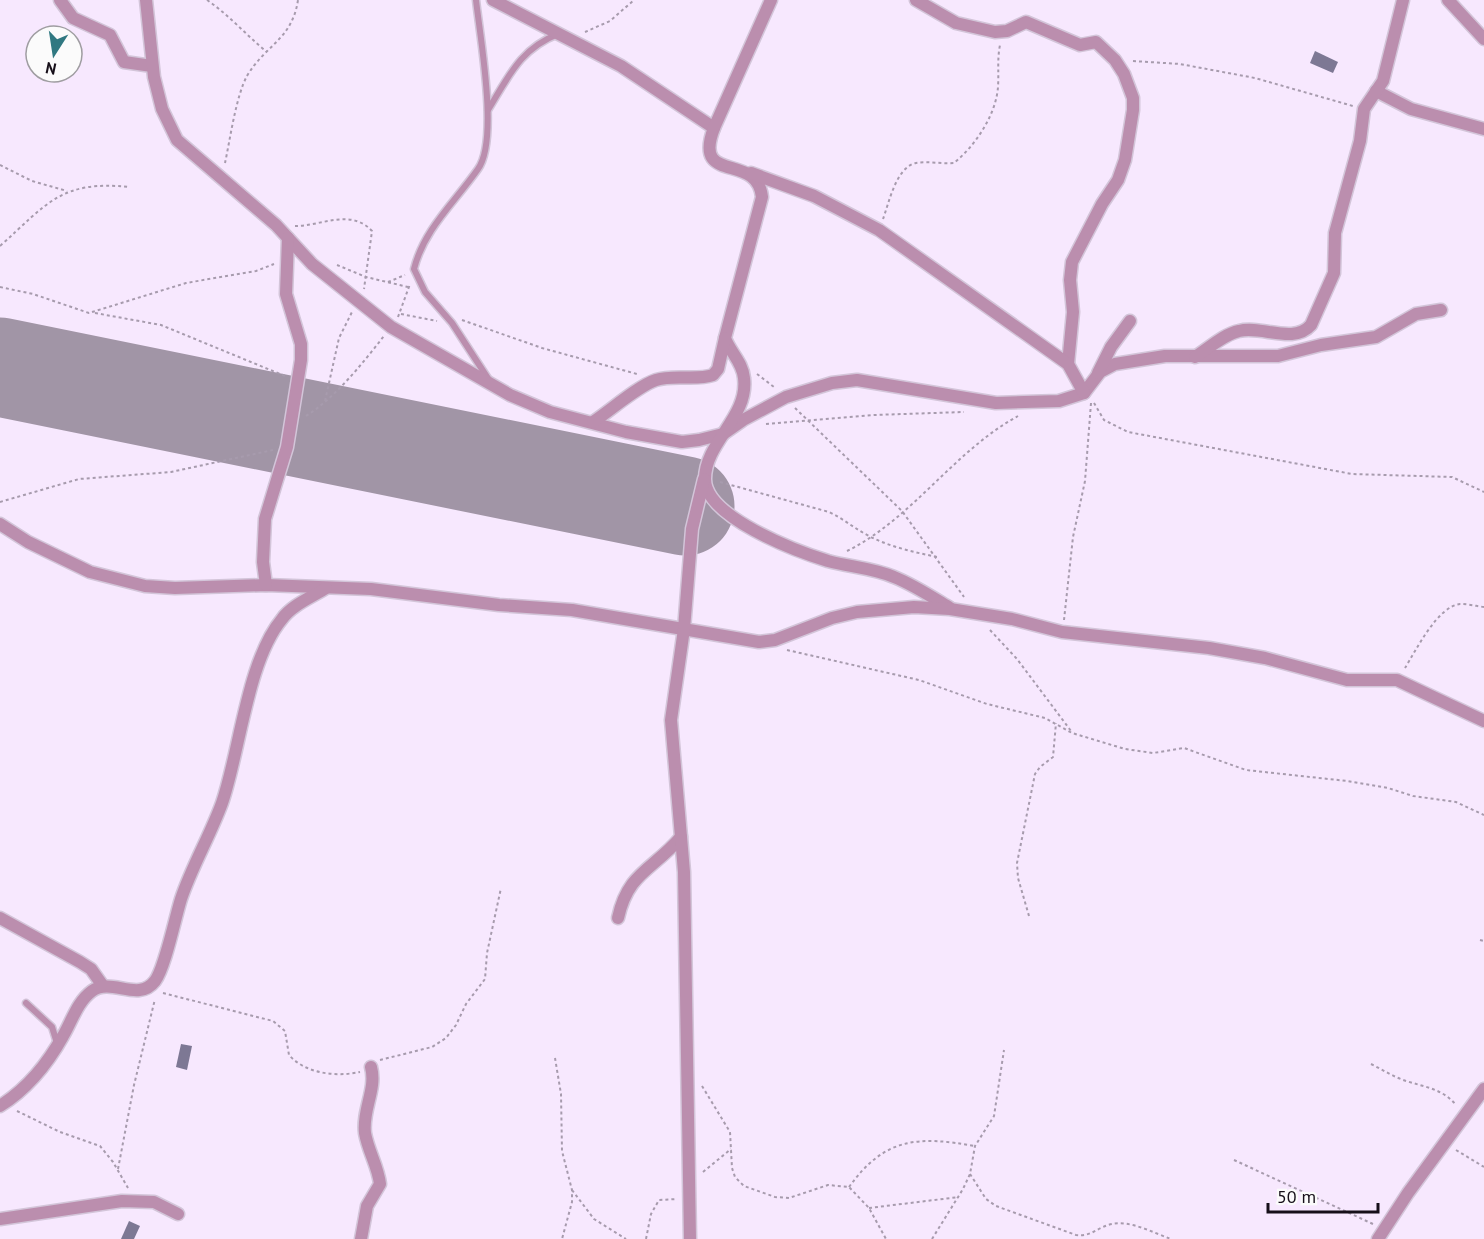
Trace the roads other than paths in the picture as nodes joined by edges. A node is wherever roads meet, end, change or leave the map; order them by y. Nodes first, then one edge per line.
1 (60, 0) edge
2 (146, 0) edge
3 (476, 0) edge
4 (493, 0) edge
5 (771, 0) edge
6 (916, 0) edge
7 (1403, 0) edge
8 (1448, 0) edge
9 (564, 36) junction
10 (1484, 39) edge
11 (152, 66) junction
12 (1376, 91) junction
13 (488, 111) junction
14 (714, 128) junction
15 (1484, 129) edge
16 (747, 172) junction
17 (288, 238) junction
18 (1441, 310) dead end
19 (1130, 321) dead end
20 (725, 338) junction
21 (1194, 358) junction
22 (1068, 364) junction
23 (1096, 377) junction
24 (493, 386) junction
25 (1084, 393) junction
26 (593, 422) junction
27 (723, 434) junction
28 (705, 477) junction
29 (0, 524) edge
30 (266, 585) junction
31 (326, 588) junction
32 (950, 609) junction
33 (684, 629) junction
34 (1484, 722) edge
35 (681, 837) junction
36 (0, 918) edge
37 (618, 918) dead end
38 (103, 986) junction
39 (26, 1003) dead end
40 (57, 1046) junction
41 (371, 1066) road end
42 (1484, 1089) edge
43 (1, 1105) edge
44 (178, 1214) dead end
45 (0, 1219) edge
46 (1381, 1235) edge
47 (361, 1239) edge
48 (690, 1239) edge

1 - 11 street
2 - 11 street
3 - 13 lane
4 - 9 street
5 - 14 street
6 - 22 street
7 - 12 street
8 - 10 street
9 - 13 lane
9 - 14 street
11 - 17 street
12 - 15 street
12 - 21 street
13 - 24 lane
14 - 16 street
16 - 20 street
16 - 22 street
17 - 24 street
17 - 30 street
18 - 21 street
19 - 23 street
20 - 26 street
20 - 27 street
21 - 23 street
22 - 25 street
23 - 25 street
24 - 26 street
25 - 27 street
26 - 27 street
27 - 28 street
28 - 32 street
28 - 33 street
29 - 30 street
30 - 31 street
31 - 33 street
31 - 38 street
32 - 33 street
32 - 34 street
33 - 35 street
35 - 37 street
35 - 48 street
36 - 38 street
38 - 40 street
39 - 40 lane
40 - 43 street
41 - 47 street
42 - 46 street
44 - 45 street

